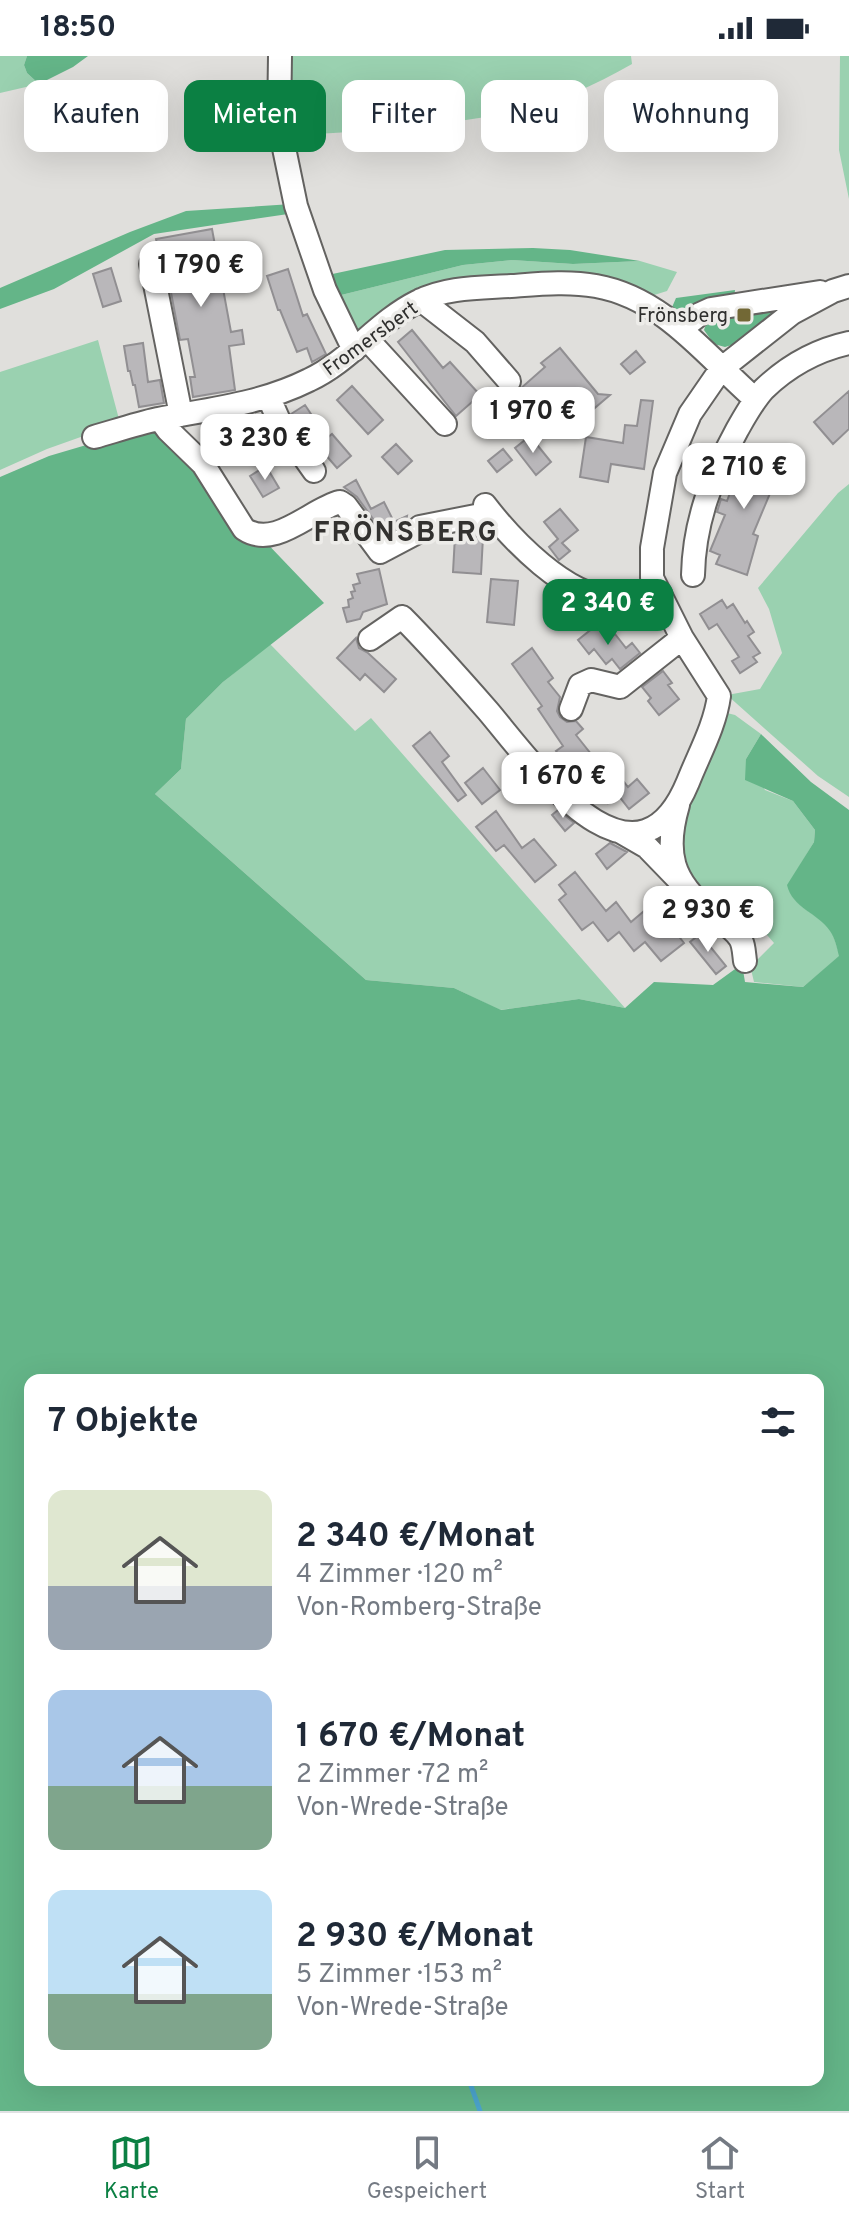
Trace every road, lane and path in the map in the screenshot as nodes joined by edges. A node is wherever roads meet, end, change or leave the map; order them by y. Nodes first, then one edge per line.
1 (280, 56) edge
2 (151, 264) dead end
3 (841, 289) edge
4 (421, 300) junction
5 (681, 329) junction
6 (849, 343) edge
7 (360, 344) junction
8 (721, 369) junction
9 (509, 381) dead end
10 (269, 398) junction
11 (755, 399) junction
12 (171, 417) junction
13 (445, 424) dead end
14 (94, 437) dead end
15 (314, 471) dead end
16 (693, 575) dead end
17 (654, 587) junction
18 (682, 638) junction
19 (370, 639) dead end
20 (571, 709) dead end
21 (679, 804) junction
22 (617, 830) junction
23 (680, 882) junction
24 (745, 961) dead end

1 - 7 street
2 - 12 street
3 - 5 street
3 - 8 street
4 - 5 street, Fromersbert
4 - 7 street, Fromersbert
4 - 9 street
5 - 8 street, Fromersbert
6 - 11 street
7 - 10 street, Fromersbert
7 - 13 street
8 - 11 street, Fromersbert
8 - 17 street
10 - 12 street, Fromersbert
10 - 15 street
11 - 16 street
12 - 14 street, Fromersbert
12 - 17 street
17 - 18 street
18 - 20 street
18 - 21 street
19 - 22 street
21 - 22 street
21 - 23 street
22 - 23 street
23 - 24 street

